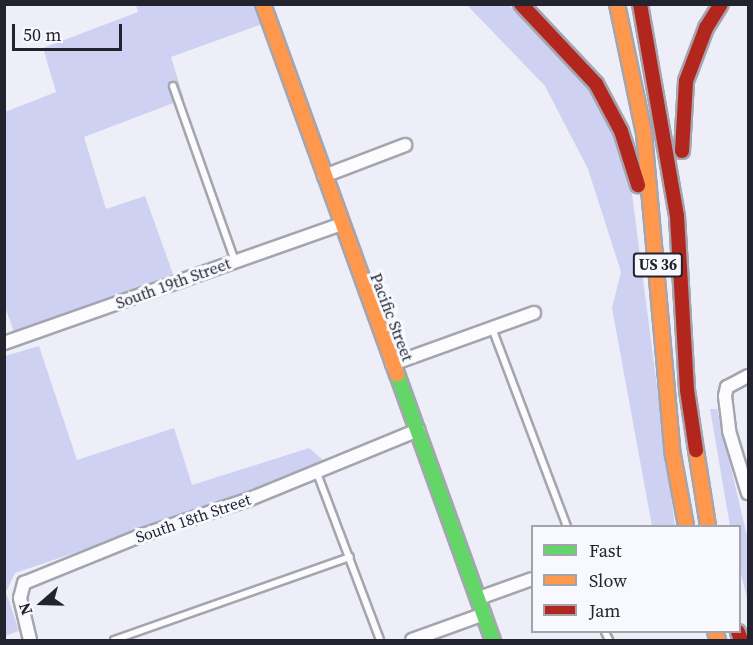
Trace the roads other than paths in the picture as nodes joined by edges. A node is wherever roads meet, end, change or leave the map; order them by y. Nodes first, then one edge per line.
1 (263, 4) edge
2 (521, 4) edge
3 (617, 4) edge
4 (640, 4) edge
5 (721, 4) edge
6 (173, 86) dead end
7 (405, 145) dead end
8 (324, 176) junction
9 (677, 216) junction
10 (341, 224) junction
11 (235, 261) junction
12 (534, 313) dead end
13 (662, 326) junction
14 (491, 328) junction
15 (4, 343) edge
16 (392, 364) junction
17 (748, 376) edge
18 (418, 430) junction
19 (317, 473) junction
20 (748, 493) edge
21 (567, 525) edge
22 (686, 525) edge
23 (708, 525) edge
24 (350, 557) junction
25 (531, 579) edge
26 (479, 598) junction
27 (484, 614) junction
28 (30, 640) edge
29 (114, 640) edge
30 (380, 640) edge
31 (412, 640) edge
32 (493, 640) edge

1 - 8 main road, Pacific Street
2 - 13 main road
3 - 13 main road, US 36
4 - 9 main road, US 36
5 - 9 main road
6 - 11 lane
7 - 8 street
8 - 10 main road, Pacific Street
9 - 23 main road, US 36
10 - 11 street, South 19th Street
10 - 16 main road, Pacific Street
11 - 15 street, South 19th Street
12 - 14 street
13 - 22 main road, US 36
14 - 16 street
14 - 21 lane
16 - 18 main road, Pacific Street
17 - 20 street
18 - 19 street, South 18th Street
18 - 26 main road, Pacific Street
19 - 24 lane
19 - 28 street, South 18th Street
24 - 29 lane
24 - 30 lane
25 - 26 street
26 - 27 main road, Pacific Street
27 - 31 street
27 - 32 main road, Pacific Street

